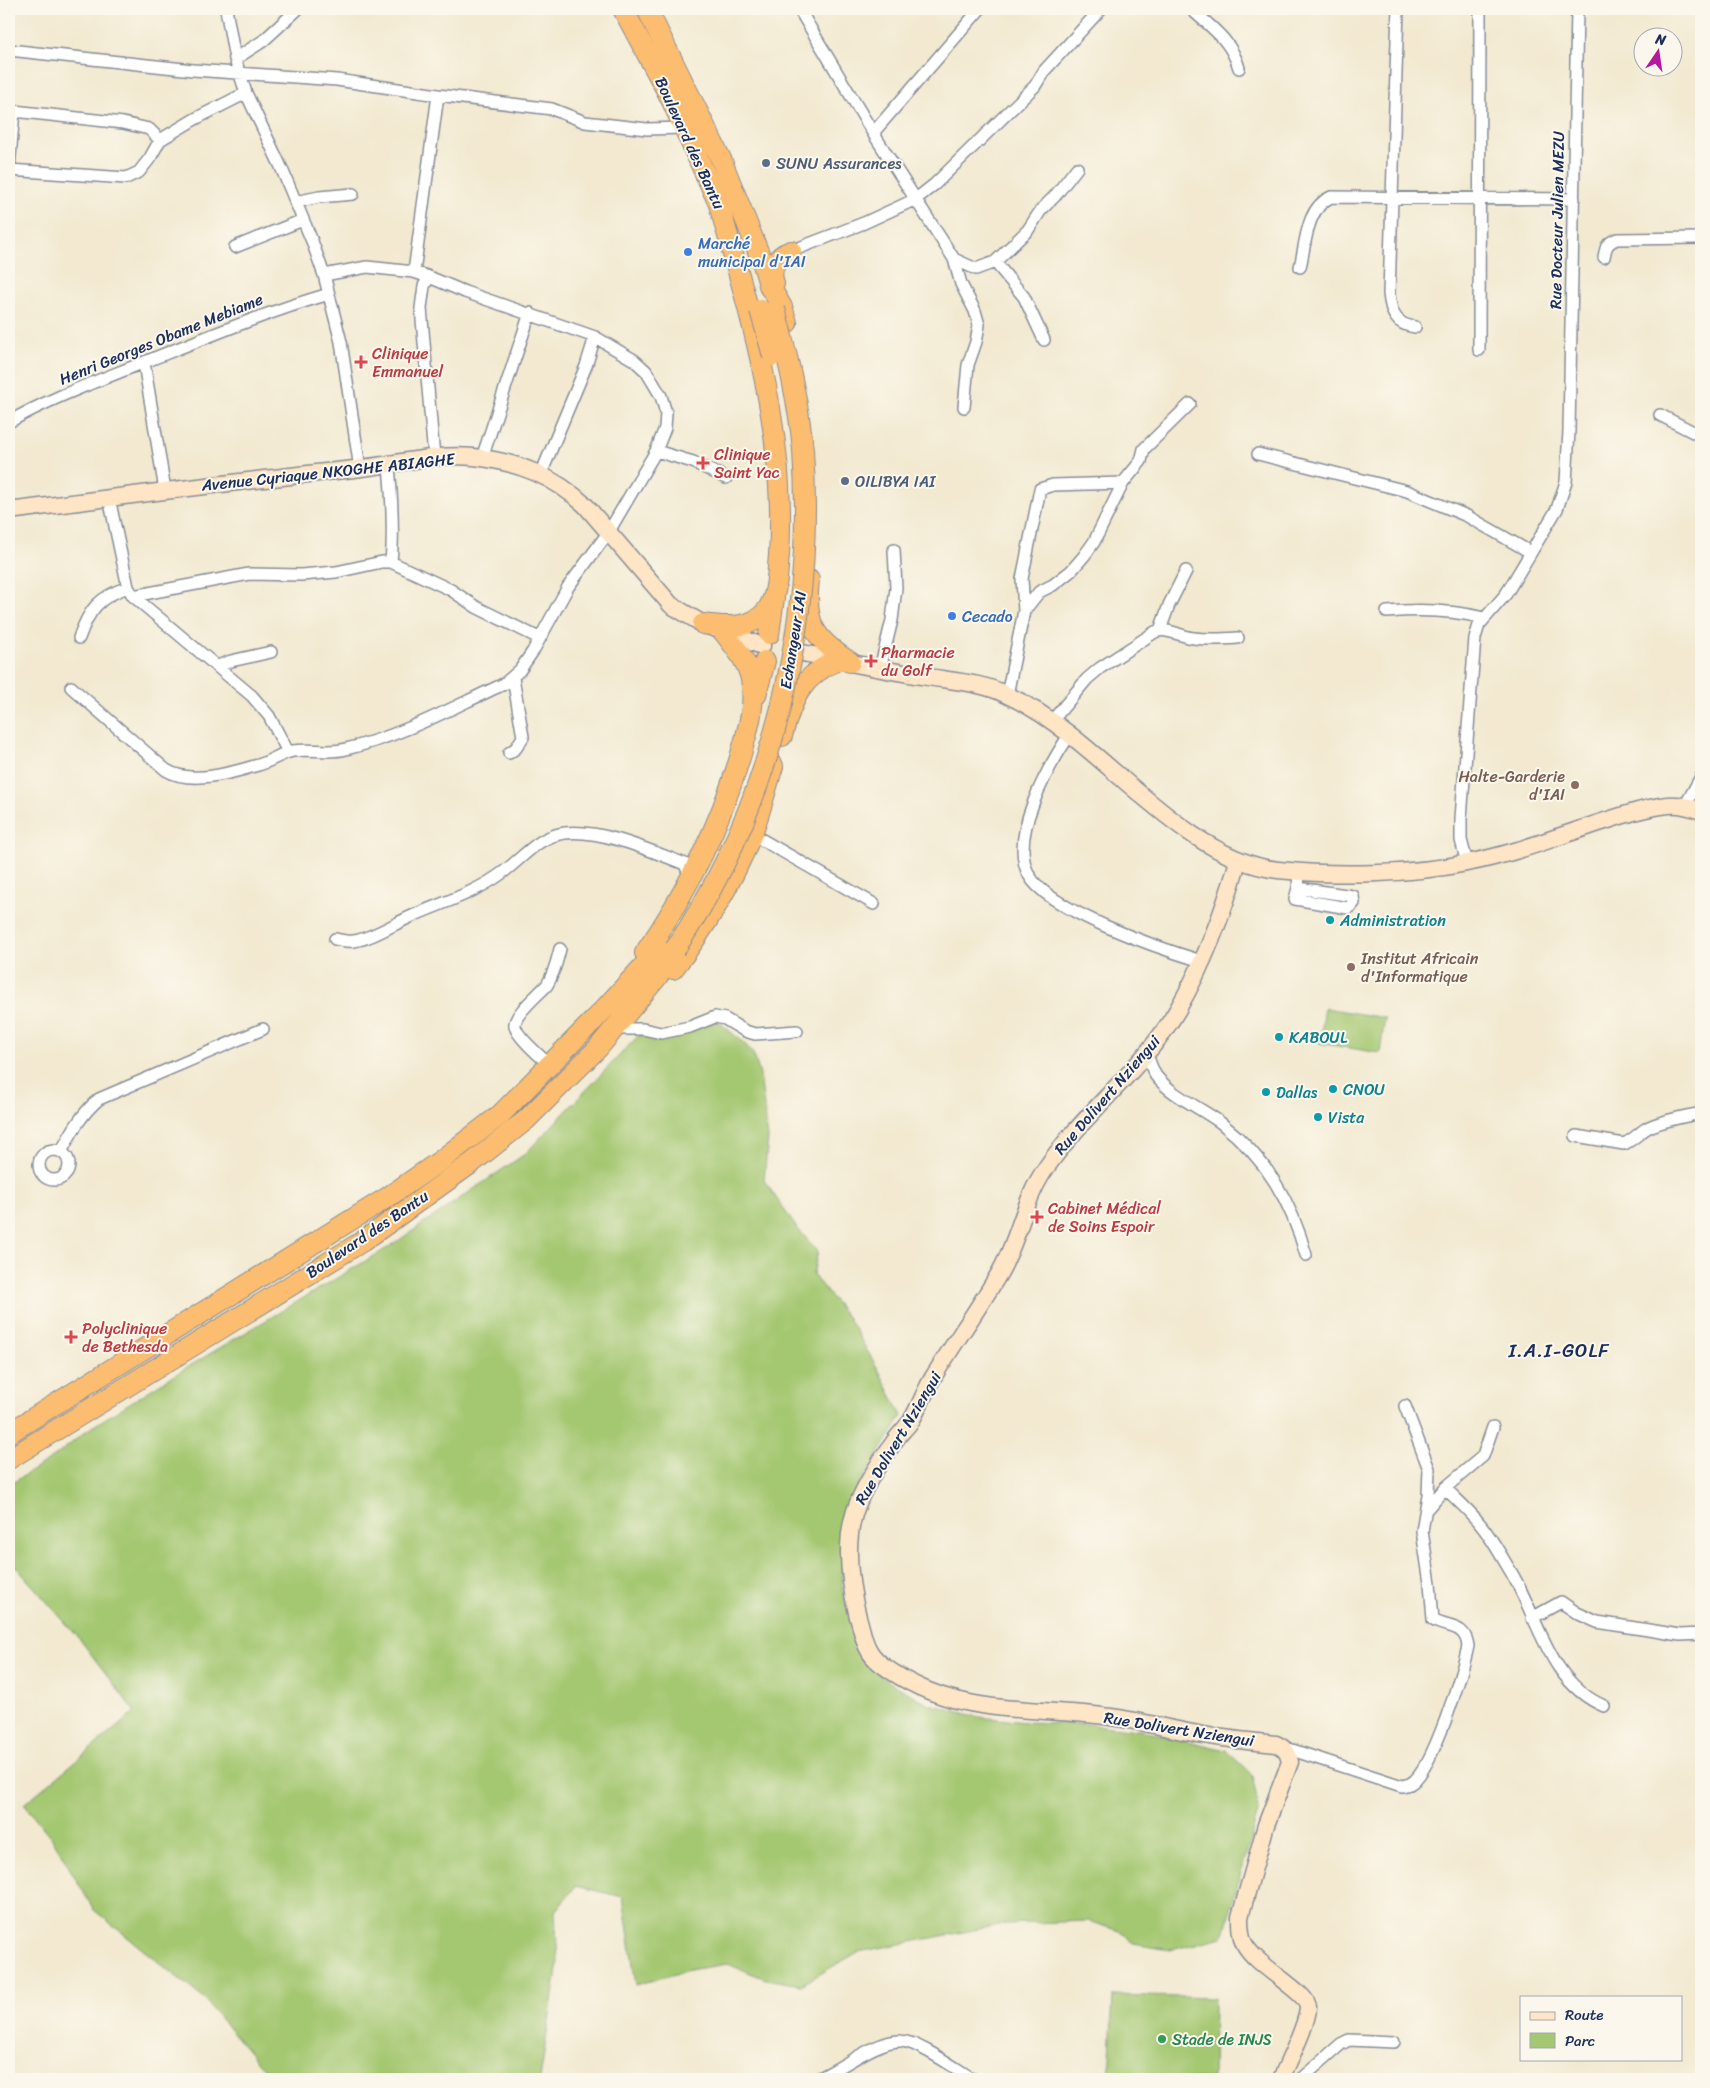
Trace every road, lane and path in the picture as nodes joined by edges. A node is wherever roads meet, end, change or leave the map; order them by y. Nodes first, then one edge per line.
1 (226, 9) edge
2 (298, 9) edge
3 (623, 9) edge
4 (647, 9) edge
5 (799, 9) edge
6 (980, 9) edge
7 (1102, 9) edge
8 (1191, 9) edge
9 (1398, 9) edge
10 (1480, 9) edge
11 (1577, 9) edge
12 (9, 50) edge
13 (235, 59) junction
14 (1239, 68) dead end
15 (239, 73) junction
16 (246, 93) junction
17 (438, 95) junction
18 (11, 111) edge
19 (684, 128) junction
20 (872, 133) junction
21 (160, 140) junction
22 (1077, 168) dead end
23 (9, 170) edge
24 (353, 194) dead end
25 (1393, 197) junction
26 (1480, 198) junction
27 (916, 199) junction
28 (1574, 199) junction
29 (718, 201) junction
30 (295, 202) junction
31 (303, 220) junction
32 (1701, 238) edge
33 (235, 247) dead end
34 (792, 251) joint
35 (1604, 257) dead end
36 (954, 259) junction
37 (995, 262) junction
38 (1300, 267) dead end
39 (414, 272) junction
40 (324, 275) junction
41 (429, 277) junction
42 (770, 279) junction
43 (329, 294) junction
44 (772, 309) junction
45 (530, 313) junction
46 (1415, 328) dead end
47 (595, 337) junction
48 (1044, 340) dead end
49 (1479, 350) dead end
50 (144, 362) junction
51 (1190, 404) dead end
52 (964, 407) dead end
53 (1660, 415) dead end
54 (9, 422) edge
55 (1701, 436) edge
56 (656, 451) junction
57 (1258, 454) dead end
58 (434, 457) junction
59 (482, 458) junction
60 (389, 466) junction
61 (360, 469) junction
62 (541, 474) junction
63 (726, 478) dead end
64 (1123, 483) junction
65 (165, 490) junction
66 (109, 498) junction
67 (9, 511) edge
68 (608, 533) junction
69 (894, 550) dead end
70 (1530, 552) junction
71 (390, 562) junction
72 (1186, 571) dead end
73 (808, 591) junction
74 (130, 592) junction
75 (774, 596) junction
76 (1024, 611) junction
77 (1387, 612) dead end
78 (1484, 618) junction
79 (703, 624) junction
80 (1160, 630) junction
81 (728, 632) junction
82 (79, 638) dead end
83 (539, 638) junction
84 (1238, 638) dead end
85 (765, 647) junction
86 (271, 652) dead end
87 (799, 652) junction
88 (836, 660) junction
89 (218, 666) junction
90 (880, 669) junction
91 (513, 678) junction
92 (71, 687) dead end
93 (1007, 694) junction
94 (752, 710) junction
95 (787, 717) junction
96 (1052, 721) junction
97 (1070, 734) junction
98 (288, 752) junction
99 (509, 754) dead end
100 (1701, 777) edge
101 (1684, 806) junction
102 (1701, 811) edge
103 (752, 834) junction
104 (1238, 861) junction
105 (1467, 864) junction
106 (690, 879) junction
107 (874, 904) dead end
108 (335, 939) dead end
109 (669, 947) junction
110 (560, 949) dead end
111 (1201, 961) junction
112 (596, 1018) junction
113 (263, 1029) dead end
114 (614, 1030) junction
115 (797, 1031) dead end
116 (1147, 1055) junction
117 (550, 1066) junction
118 (1701, 1114) edge
119 (1576, 1136) dead end
120 (61, 1152) dead end
121 (1306, 1255) dead end
122 (1405, 1406) dead end
123 (1493, 1427) dead end
124 (9, 1433) edge
125 (9, 1459) edge
126 (1445, 1488) junction
127 (1425, 1512) junction
128 (1532, 1618) junction
129 (1701, 1634) edge
130 (1604, 1706) dead end
131 (1283, 1748) junction
132 (1394, 2042) dead end
133 (817, 2079) edge
134 (973, 2079) edge
135 (1281, 2079) edge
136 (1301, 2079) edge

1 - 13 street
2 - 13 street
3 - 19 highway, Boulevard des Bantu
4 - 42 highway, Boulevard des Bantu
5 - 20 street
6 - 20 street
7 - 27 street
8 - 14 street
9 - 25 street
10 - 26 street
11 - 28 street, Rue Docteur Julien MEZU
12 - 15 street
13 - 15 street
15 - 16 street
15 - 17 street
16 - 21 street
16 - 30 street
17 - 19 street
17 - 39 street
18 - 21 street
18 - 23 street
19 - 29 highway, Boulevard des Bantu
20 - 27 street
21 - 23 street
22 - 37 street
24 - 30 street
25 - 26 street
25 - 38 street
25 - 46 street
26 - 28 street
26 - 49 street
27 - 34 street
27 - 36 street
28 - 70 street, Rue Docteur Julien MEZU
29 - 44 highway, Boulevard des Bantu
29 - 75 highway
30 - 31 street
31 - 33 street
31 - 40 street
32 - 35 street
34 - 42 highway
36 - 37 street
36 - 52 street
37 - 48 street
39 - 40 street
39 - 41 street
40 - 43 street
41 - 45 street
41 - 58 street
42 - 44 highway, Boulevard des Bantu
43 - 50 street, Henri Georges Obame Mebiame
43 - 61 street
44 - 73 highway
44 - 109 highway, Echangeur IAI, bridge
45 - 47 street
45 - 59 street
47 - 56 street
47 - 62 street
50 - 54 street, Henri Georges Obame Mebiame
50 - 65 street
51 - 64 street
53 - 55 street
56 - 63 street
56 - 68 street
57 - 70 street
58 - 59 street, Avenue Cyriaque NKOGHE ABIAGHE
58 - 60 street, Avenue Cyriaque NKOGHE ABIAGHE
59 - 62 street, Avenue Cyriaque NKOGHE ABIAGHE
60 - 61 street, Avenue Cyriaque NKOGHE ABIAGHE
60 - 71 street
61 - 65 street, Avenue Cyriaque NKOGHE ABIAGHE
62 - 68 street, Avenue Cyriaque NKOGHE ABIAGHE
64 - 76 street
64 - 76 street
65 - 66 street, Avenue Cyriaque NKOGHE ABIAGHE
66 - 67 street, Avenue Cyriaque NKOGHE ABIAGHE
66 - 74 street
68 - 79 street, Avenue Cyriaque NKOGHE ABIAGHE
68 - 83 street
69 - 90 street
70 - 78 street, Rue Docteur Julien MEZU
71 - 74 street
71 - 83 street
72 - 80 street
73 - 87 highway
73 - 88 highway
74 - 82 street
74 - 89 street
75 - 79 highway
75 - 85 highway
76 - 93 street
77 - 78 street
78 - 105 street
79 - 81 street, Avenue Cyriaque NKOGHE ABIAGHE
80 - 84 street
80 - 96 street
81 - 85 street, Avenue Cyriaque NKOGHE ABIAGHE
81 - 94 highway
83 - 91 street
85 - 87 street
85 - 87 street
85 - 94 highway
86 - 89 street
87 - 88 street
87 - 95 highway
88 - 90 street
88 - 95 highway
89 - 98 street
90 - 93 street
91 - 98 street
91 - 99 street
92 - 98 street
93 - 96 street
94 - 106 highway
95 - 103 highway
96 - 97 street
97 - 104 street
97 - 111 street
100 - 101 street
101 - 102 street
101 - 105 street
103 - 107 street
103 - 114 highway
104 - 105 street
104 - 111 street, Rue Dolivert Nziengui
106 - 108 street
106 - 112 highway
109 - 112 highway, Boulevard des Bantu
109 - 114 highway, Boulevard des Bantu
110 - 117 street
111 - 116 street, Rue Dolivert Nziengui
112 - 117 highway, Boulevard des Bantu
113 - 120 street
114 - 115 street
114 - 125 highway, Boulevard des Bantu
116 - 121 street
116 - 131 street, Rue Dolivert Nziengui
117 - 124 highway, Boulevard des Bantu
118 - 119 street
122 - 127 street
123 - 126 street
126 - 127 street
126 - 128 street
127 - 131 street
128 - 129 street
128 - 130 street
131 - 135 street
132 - 136 street
133 - 134 street

